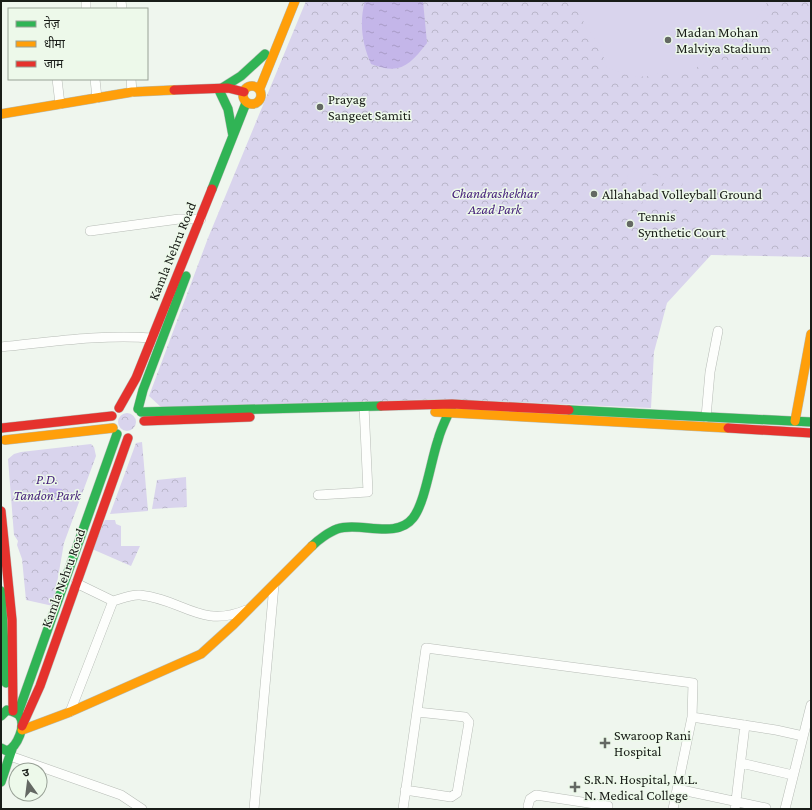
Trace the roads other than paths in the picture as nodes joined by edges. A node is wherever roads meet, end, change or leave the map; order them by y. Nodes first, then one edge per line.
1 (287, 1) edge
2 (295, 1) edge
3 (265, 54) junction
4 (57, 80) edge
5 (95, 80) edge
6 (131, 80) edge
7 (256, 86) junction
8 (219, 90) junction
9 (132, 92) junction
10 (97, 98) junction
11 (247, 99) junction
12 (60, 104) junction
13 (1, 114) edge
14 (233, 136) junction
15 (201, 219) junction
16 (90, 231) dead end
17 (718, 331) dead end
18 (811, 334) edge
19 (152, 338) junction
20 (1, 347) edge
21 (119, 408) junction
22 (451, 408) junction
23 (140, 410) junction
24 (364, 410) junction
25 (112, 416) junction
26 (706, 417) junction
27 (144, 421) junction
28 (795, 421) junction
29 (811, 422) edge
30 (1, 427) edge
31 (115, 431) junction
32 (811, 433) edge
33 (128, 438) junction
34 (3, 444) edge
35 (318, 495) dead end
36 (1, 511) edge
37 (76, 583) junction
38 (274, 585) junction
39 (1, 591) edge
40 (113, 601) junction
41 (250, 608) junction
42 (811, 705) edge
43 (10, 712) edge
44 (70, 712) junction
45 (417, 712) junction
46 (692, 717) junction
47 (745, 725) junction
48 (22, 728) junction
49 (803, 736) junction
50 (1, 748) edge
51 (11, 753) junction
52 (741, 763) junction
53 (792, 775) junction
54 (1, 782) edge
55 (677, 789) junction
56 (406, 790) junction
57 (736, 805) edge
58 (528, 806) dead end
59 (766, 808) dead end
60 (142, 809) edge
61 (254, 809) edge
62 (403, 809) edge
63 (608, 809) edge
64 (673, 809) edge
65 (785, 809) edge

1 - 3 main road
2 - 7 main road
3 - 7 main road
3 - 8 main road
4 - 12 street
5 - 10 street
6 - 9 street
7 - 11 main road
7 - 11 main road
8 - 9 main road
8 - 11 main road
8 - 14 main road
9 - 10 main road
10 - 12 main road
11 - 14 main road, Kamla Nehru Road
11 - 23 main road, Kamla Nehru Road
12 - 13 main road
14 - 15 main road, Kamla Nehru Road
15 - 16 street
15 - 19 main road, Kamla Nehru Road
17 - 26 street
18 - 28 main road
19 - 20 street
19 - 21 main road, Kamla Nehru Road
21 - 23 main road
21 - 25 main road
22 - 24 main road
22 - 26 main road
22 - 32 main road
22 - 38 main road
23 - 24 main road
23 - 27 main road
24 - 27 main road
24 - 35 street
25 - 30 main road
25 - 31 main road
26 - 28 main road
27 - 33 main road
28 - 29 main road
30 - 34 main road
31 - 33 main road
31 - 34 main road
31 - 43 main road, Kamla Nehru Road
33 - 37 main road, Kamla Nehru Road
36 - 43 main road
37 - 40 street
37 - 48 main road, Kamla Nehru Road
38 - 41 main road
38 - 61 street
39 - 43 main road
40 - 41 street
40 - 44 street
41 - 44 main road
42 - 49 street
43 - 48 main road
44 - 48 main road
45 - 46 street
45 - 56 street
45 - 56 street
46 - 47 street
46 - 55 street
47 - 49 street
47 - 52 street
48 - 51 main road, Kamla Nehru Road
49 - 53 street
50 - 51 main road
51 - 54 main road
51 - 60 street
52 - 53 street
52 - 57 street
53 - 65 street
55 - 57 street
55 - 64 street
56 - 62 street
57 - 59 street
58 - 63 street

